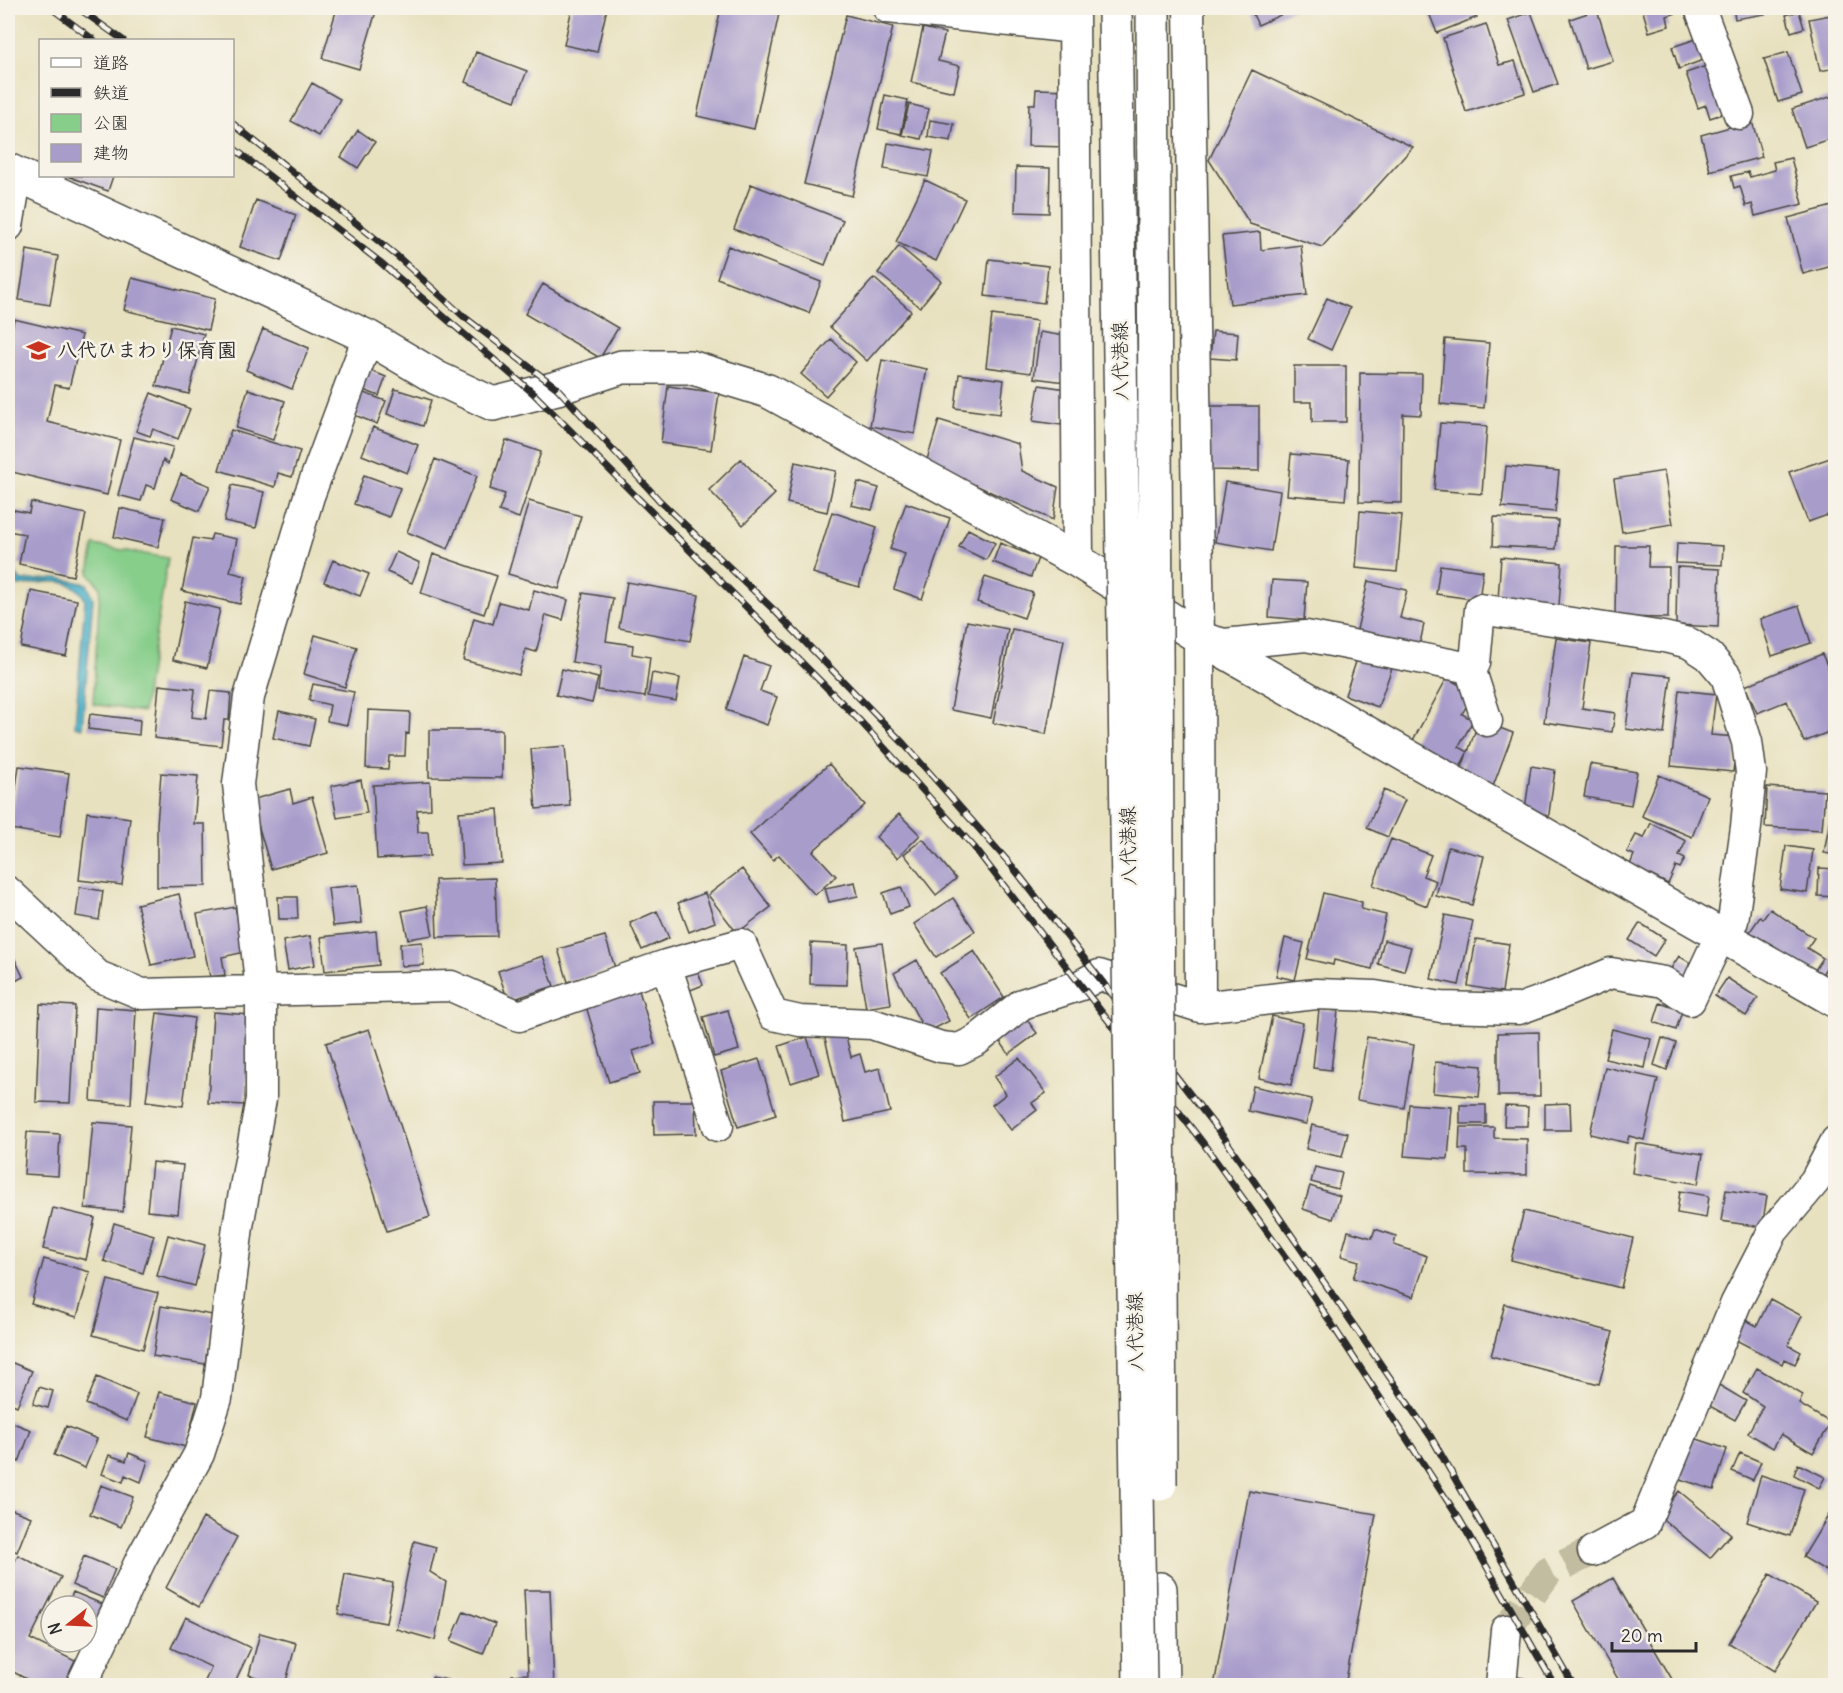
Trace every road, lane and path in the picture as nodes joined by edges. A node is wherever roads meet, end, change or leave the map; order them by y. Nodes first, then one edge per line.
1 (888, 8) edge
2 (1115, 8) edge
3 (1153, 8) edge
4 (1189, 8) edge
5 (1700, 8) edge
6 (1074, 18) edge
7 (1739, 114) dead end
8 (12, 172) edge
9 (8, 226) edge
10 (368, 337) junction
11 (1078, 561) junction
12 (1199, 637) junction
13 (1470, 668) junction
14 (1486, 721) dead end
15 (8, 892) edge
16 (1721, 934) junction
17 (666, 966) junction
18 (261, 991) junction
19 (1836, 1001) edge
20 (1200, 1007) junction
21 (718, 1126) dead end
22 (1836, 1141) edge
23 (1593, 1551) tunnel mouth
24 (1506, 1630) tunnel mouth
25 (81, 1686) edge
26 (1140, 1686) edge
27 (1162, 1686) edge
28 (1501, 1686) edge

1 - 6 street
2 - 26 main road, 八代港線, bridge
3 - 27 main road, 八代港線, bridge
4 - 12 street
5 - 7 street
6 - 11 street
8 - 9 street
8 - 10 main road
10 - 11 main road
10 - 18 street
11 - 12 main road
12 - 13 street
12 - 16 main road
12 - 20 street
13 - 14 street
13 - 16 street
15 - 18 street
16 - 19 main road
16 - 20 street
17 - 18 street
17 - 20 street
17 - 21 street
18 - 25 street
22 - 23 street
24 - 28 street

